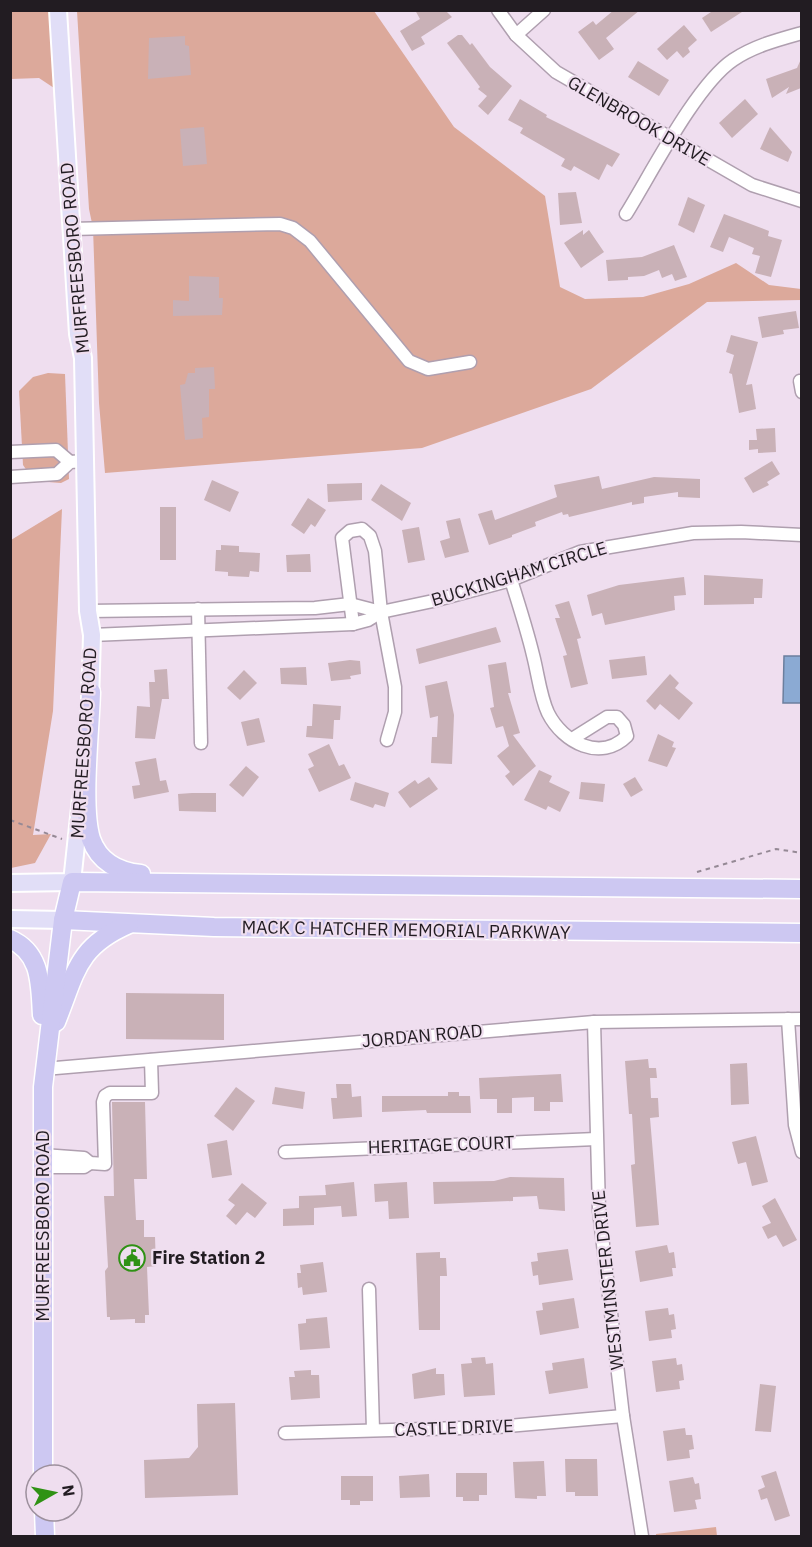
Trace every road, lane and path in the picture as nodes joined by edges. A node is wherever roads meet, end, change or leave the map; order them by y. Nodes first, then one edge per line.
1 (58, 10) edge
2 (498, 10) edge
3 (544, 10) edge
4 (801, 33) edge
5 (516, 35) junction
6 (671, 140) junction
7 (801, 201) edge
8 (626, 214) dead end
9 (71, 229) junction
10 (470, 362) dead end
11 (10, 452) edge
12 (78, 461) junction
13 (10, 477) edge
14 (801, 533) edge
15 (511, 580) junction
16 (350, 604) junction
17 (198, 609) junction
18 (88, 611) junction
19 (381, 612) junction
20 (353, 624) junction
21 (199, 631) junction
22 (92, 635) junction
23 (91, 692) junction
24 (572, 739) dead end
25 (387, 740) dead end
26 (201, 743) dead end
27 (10, 820) edge
28 (76, 845) junction
29 (72, 882) junction
30 (10, 883) edge
31 (297, 884) junction
32 (801, 889) edge
33 (10, 919) edge
34 (63, 920) junction
35 (131, 923) junction
36 (801, 933) edge
37 (10, 939) edge
38 (788, 1019) junction
39 (801, 1019) edge
40 (594, 1022) junction
41 (46, 1046) junction
42 (151, 1060) junction
43 (44, 1069) junction
44 (596, 1139) junction
45 (285, 1152) dead end
46 (801, 1152) edge
47 (43, 1161) junction
48 (369, 1289) dead end
49 (623, 1416) junction
50 (373, 1430) junction
51 (285, 1433) dead end
52 (43, 1463) edge
53 (642, 1536) edge

1 - 9 main road, MURFREESBORO ROAD
2 - 5 street, GLENBROOK DRIVE
3 - 5 street
4 - 6 street
5 - 6 street, GLENBROOK DRIVE
6 - 7 street, GLENBROOK DRIVE
6 - 8 street
9 - 10 street
9 - 12 main road, MURFREESBORO ROAD
11 - 12 street
12 - 13 street
12 - 18 main road, MURFREESBORO ROAD
14 - 15 street, BUCKINGHAM CIRCLE
15 - 19 street, BUCKINGHAM CIRCLE
15 - 24 street
16 - 17 street, BUCKINGHAM CIRCLE
16 - 19 street, BUCKINGHAM CIRCLE
16 - 19 street
16 - 20 street
17 - 18 street, BUCKINGHAM CIRCLE
17 - 21 street
18 - 22 main road, MURFREESBORO ROAD
19 - 20 street, BUCKINGHAM CIRCLE
19 - 25 street
20 - 21 street, BUCKINGHAM CIRCLE
21 - 22 street, BUCKINGHAM CIRCLE
21 - 26 street
22 - 23 main road, MURFREESBORO ROAD
23 - 28 main road, MURFREESBORO ROAD
23 - 31 highway
27 - 28 path
28 - 29 main road, MURFREESBORO ROAD
29 - 30 main road
29 - 31 highway
29 - 34 highway, MURFREESBORO ROAD
31 - 32 highway
33 - 34 main road, MACK C HATCHER MEMORIAL PARKWAY
34 - 35 highway, MACK C HATCHER MEMORIAL PARKWAY
34 - 41 highway, MURFREESBORO ROAD
35 - 36 highway, MACK C HATCHER MEMORIAL PARKWAY
35 - 41 highway
37 - 43 highway
38 - 39 street, JORDAN ROAD
38 - 40 street, JORDAN ROAD
38 - 46 street
40 - 42 street, JORDAN ROAD
40 - 44 street, WESTMINSTER DRIVE
41 - 43 highway, MURFREESBORO ROAD
42 - 43 street, JORDAN ROAD
42 - 47 street
43 - 47 highway, MURFREESBORO ROAD
44 - 45 street, HERITAGE COURT
44 - 49 street, WESTMINSTER DRIVE
47 - 52 highway, MURFREESBORO ROAD
48 - 50 street
49 - 50 street, CASTLE DRIVE
49 - 53 street, WESTMINSTER DRIVE
50 - 51 street, CASTLE DRIVE

